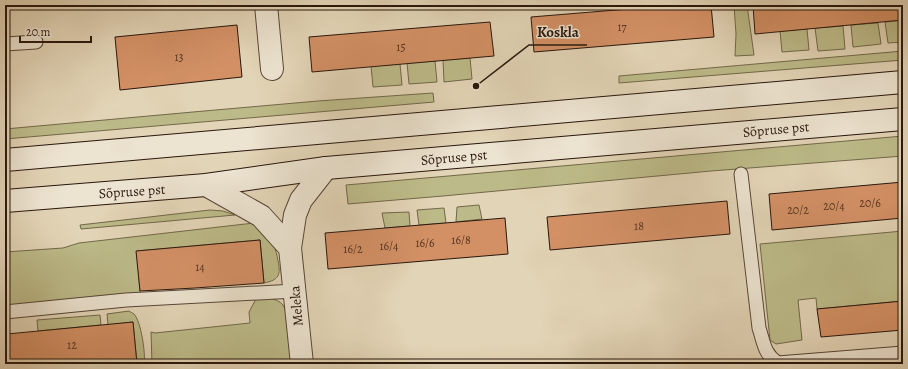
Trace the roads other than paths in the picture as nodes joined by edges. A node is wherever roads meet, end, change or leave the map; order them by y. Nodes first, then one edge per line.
1 (266, 5) edge
2 (36, 42) dead end
3 (5, 44) edge
4 (272, 69) dead end
5 (903, 82) edge
6 (903, 118) edge
7 (5, 160) edge
8 (326, 168) junction
9 (741, 174) dead end
10 (206, 185) junction
11 (5, 201) edge
12 (290, 248) junction
13 (295, 291) junction
14 (5, 312) edge
15 (903, 353) edge
16 (302, 364) edge

1 - 4 main road
2 - 3 lane
5 - 7 main road
6 - 8 main road, Sõpruse pst
8 - 10 main road, Sõpruse pst
8 - 12 main road, Meleka
9 - 15 lane
10 - 11 main road, Sõpruse pst
10 - 12 main road
12 - 13 main road, Meleka
13 - 14 lane
13 - 16 main road, Meleka

